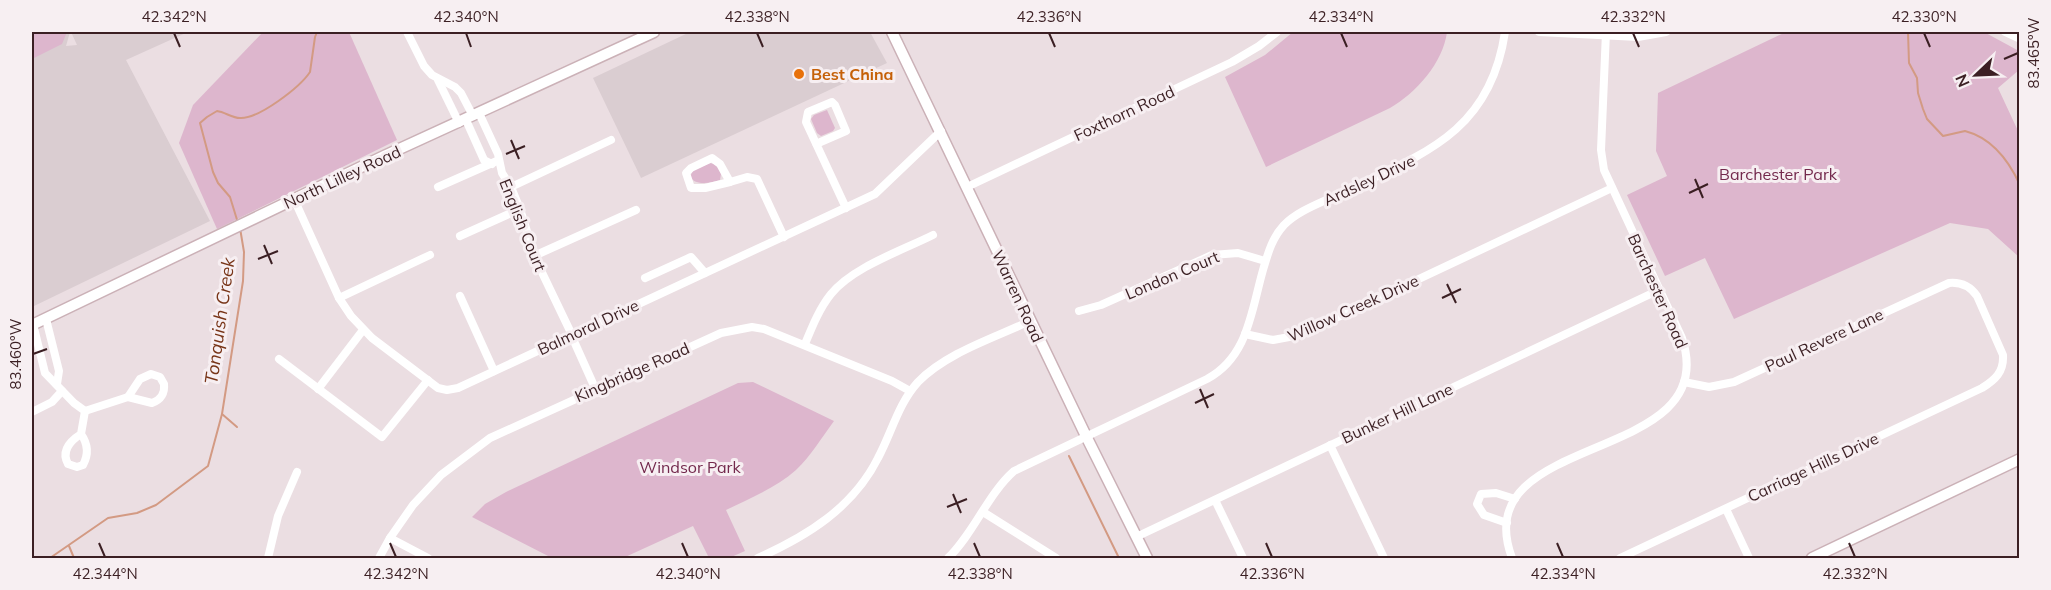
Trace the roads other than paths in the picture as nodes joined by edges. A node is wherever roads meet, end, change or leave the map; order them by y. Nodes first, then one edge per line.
1 (407, 32) edge
2 (654, 32) edge
3 (892, 32) edge
4 (1277, 32) edge
5 (1505, 32) edge
6 (1539, 32) edge
7 (1666, 32) edge
8 (2006, 32) edge
9 (1606, 34) edge
10 (2019, 39) edge
11 (437, 78) junction
12 (469, 118) junction
13 (940, 131) junction
14 (611, 140) dead end
15 (816, 144) junction
16 (495, 162) junction
17 (730, 182) junction
18 (438, 187) dead end
19 (511, 187) junction
20 (967, 187) junction
21 (1612, 188) junction
22 (294, 199) junction
23 (846, 208) junction
24 (520, 209) junction
25 (636, 210) dead end
26 (933, 235) dead end
27 (460, 236) dead end
28 (784, 237) junction
29 (430, 255) dead end
30 (534, 256) junction
31 (1265, 261) junction
32 (705, 273) junction
33 (645, 278) dead end
34 (1962, 284) joint
35 (1659, 290) junction
36 (460, 296) dead end
37 (339, 298) junction
38 (1079, 311) dead end
39 (46, 319) junction
40 (1030, 321) junction
41 (32, 325) edge
42 (363, 330) junction
43 (1245, 334) junction
44 (572, 337) junction
45 (805, 344) junction
46 (279, 359) dead end
47 (494, 371) junction
48 (428, 381) junction
49 (1684, 382) junction
50 (60, 387) junction
51 (595, 388) junction
52 (318, 389) junction
53 (910, 391) junction
54 (128, 397) junction
55 (84, 411) junction
56 (32, 412) edge
57 (81, 434) dead end
58 (1086, 436) junction
59 (1330, 445) junction
60 (2019, 459) edge
61 (297, 472) dead end
62 (1515, 499) junction
63 (1215, 500) junction
64 (1726, 509) junction
65 (983, 512) junction
66 (1507, 523) junction
67 (1136, 537) junction
68 (390, 538) junction
69 (268, 558) edge
70 (379, 558) edge
71 (428, 558) edge
72 (758, 558) edge
73 (948, 558) edge
74 (1056, 558) edge
75 (1147, 558) edge
76 (1243, 558) edge
77 (1384, 558) edge
78 (1512, 558) edge
79 (1620, 558) edge
80 (1749, 558) edge
81 (1812, 558) edge

1 - 11 street
2 - 12 street, North Lilley Road
3 - 13 street, Warren Road
4 - 20 street, Foxthorn Road
5 - 31 street, Ardsley Drive
6 - 9 street
7 - 9 street
8 - 10 street
9 - 21 street, Barchester Road
11 - 12 street
11 - 12 street
12 - 16 street, English Court
12 - 16 street
12 - 22 street, North Lilley Road
13 - 20 street, Warren Road
13 - 23 street, Balmoral Drive
14 - 19 street
15 - 15 street
15 - 23 street
16 - 18 street
16 - 19 street, English Court
17 - 17 street
17 - 28 street
19 - 24 street, English Court
20 - 40 street, Warren Road
21 - 35 street, Barchester Road
21 - 43 street, Willow Creek Drive
22 - 37 street, Balmoral Drive
22 - 39 street, North Lilley Road
23 - 28 street, Balmoral Drive
24 - 27 street
24 - 30 street, English Court
25 - 30 street
26 - 45 street
28 - 32 street, Balmoral Drive
29 - 37 street
30 - 44 street, English Court
31 - 38 street, London Court
31 - 43 street, Ardsley Drive
32 - 33 street
32 - 44 street, Balmoral Drive
34 - 49 street, Paul Revere Lane
34 - 64 street, Carriage Hills Drive
35 - 49 street, Barchester Road
35 - 59 street, Bunker Hill Lane
36 - 47 street
37 - 42 street, Balmoral Drive
39 - 41 street, North Lilley Road
39 - 50 street
40 - 53 street
40 - 58 street, Warren Road
41 - 50 street
42 - 48 street, Balmoral Drive
42 - 52 street
43 - 58 street
44 - 47 street, Balmoral Drive
44 - 51 street, English Court
45 - 51 street, Kingbridge Road
45 - 53 street, Kingbridge Road
46 - 52 street
47 - 48 street, Balmoral Drive
48 - 52 street
49 - 62 street, Barchester Road
50 - 55 street
50 - 56 street
51 - 68 street, Kingbridge Road
53 - 72 street
54 - 54 street
54 - 55 street
55 - 57 street
58 - 65 street
58 - 67 street, Warren Road
59 - 63 street, Bunker Hill Lane
59 - 77 street
60 - 81 street
61 - 69 street
62 - 66 street, Barchester Road
62 - 66 street
63 - 67 street, Bunker Hill Lane
63 - 76 street
64 - 79 street, Carriage Hills Drive
64 - 80 street
65 - 73 street
65 - 74 street
66 - 78 street, Barchester Road
67 - 75 street, Warren Road
68 - 70 street, Kingbridge Road
68 - 71 street

